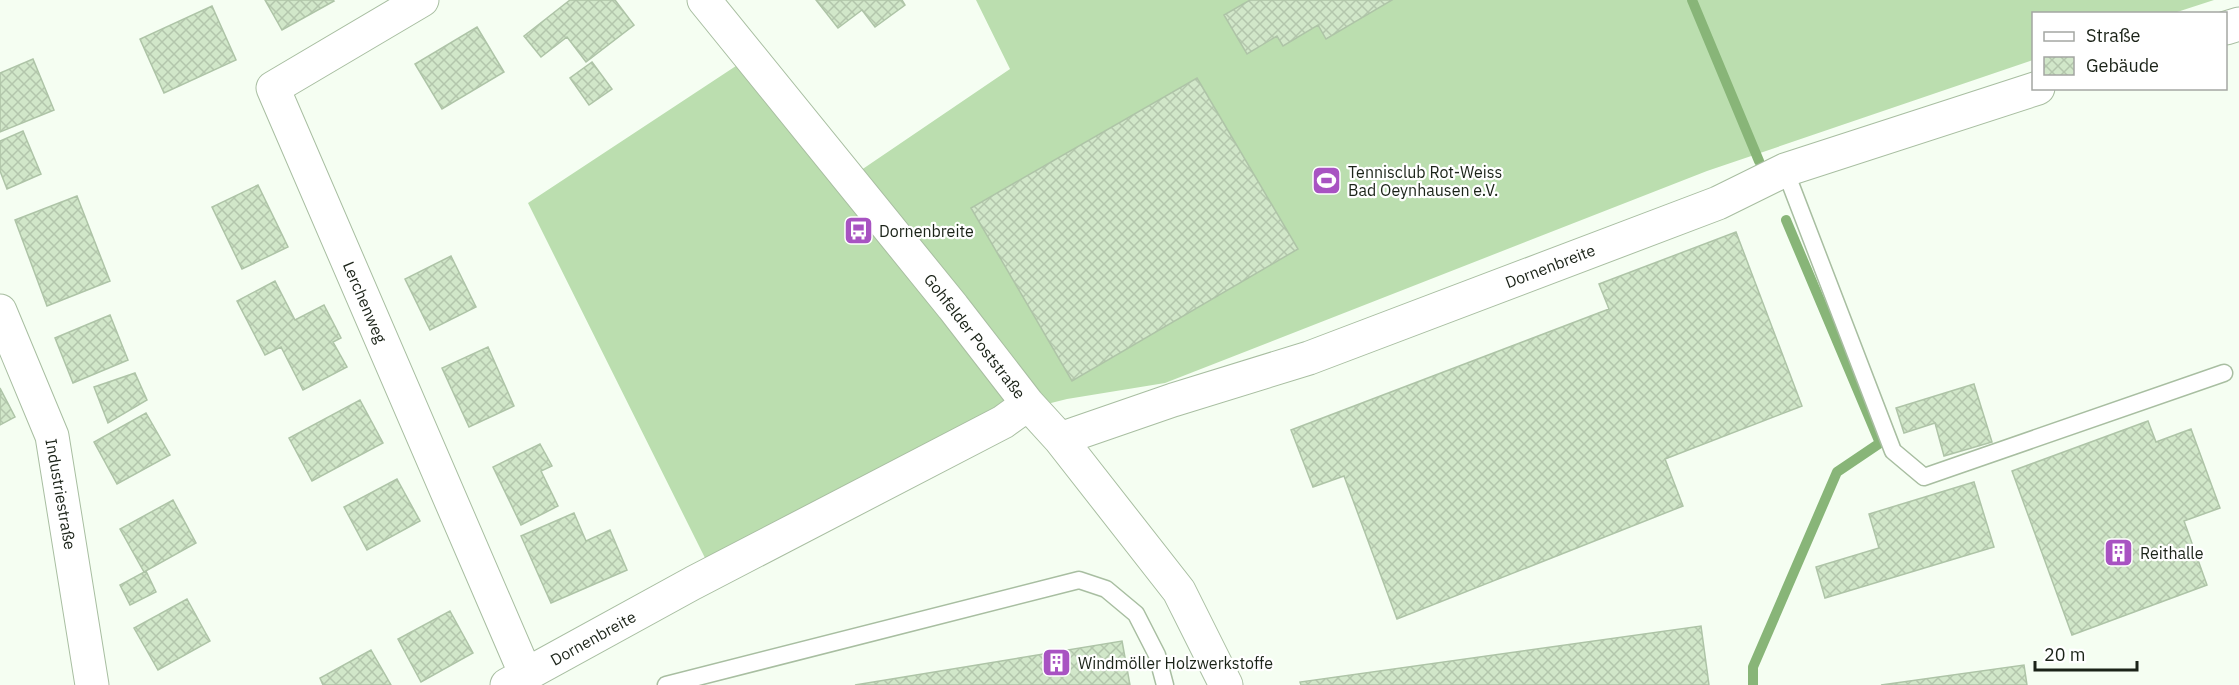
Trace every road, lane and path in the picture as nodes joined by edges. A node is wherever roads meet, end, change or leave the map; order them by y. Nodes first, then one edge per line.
1 (422, 0) edge
2 (704, 0) edge
3 (2032, 90) edge
4 (1785, 170) junction
5 (0, 311) edge
6 (2224, 373) dead end
7 (1028, 404) junction
8 (1060, 439) junction
9 (516, 680) edge
10 (92, 685) edge
11 (666, 685) edge
12 (1165, 685) edge
13 (1226, 685) edge

1 - 9 street, Lerchenweg
2 - 7 street, Gohfelder Poststraße
3 - 4 street, Dornenbreite
4 - 6 lane
4 - 8 street, Dornenbreite
5 - 10 street, Industriestraße
7 - 8 street, Gohfelder Poststraße
7 - 9 street, Dornenbreite
8 - 13 street, Gohfelder Poststraße
11 - 12 lane

